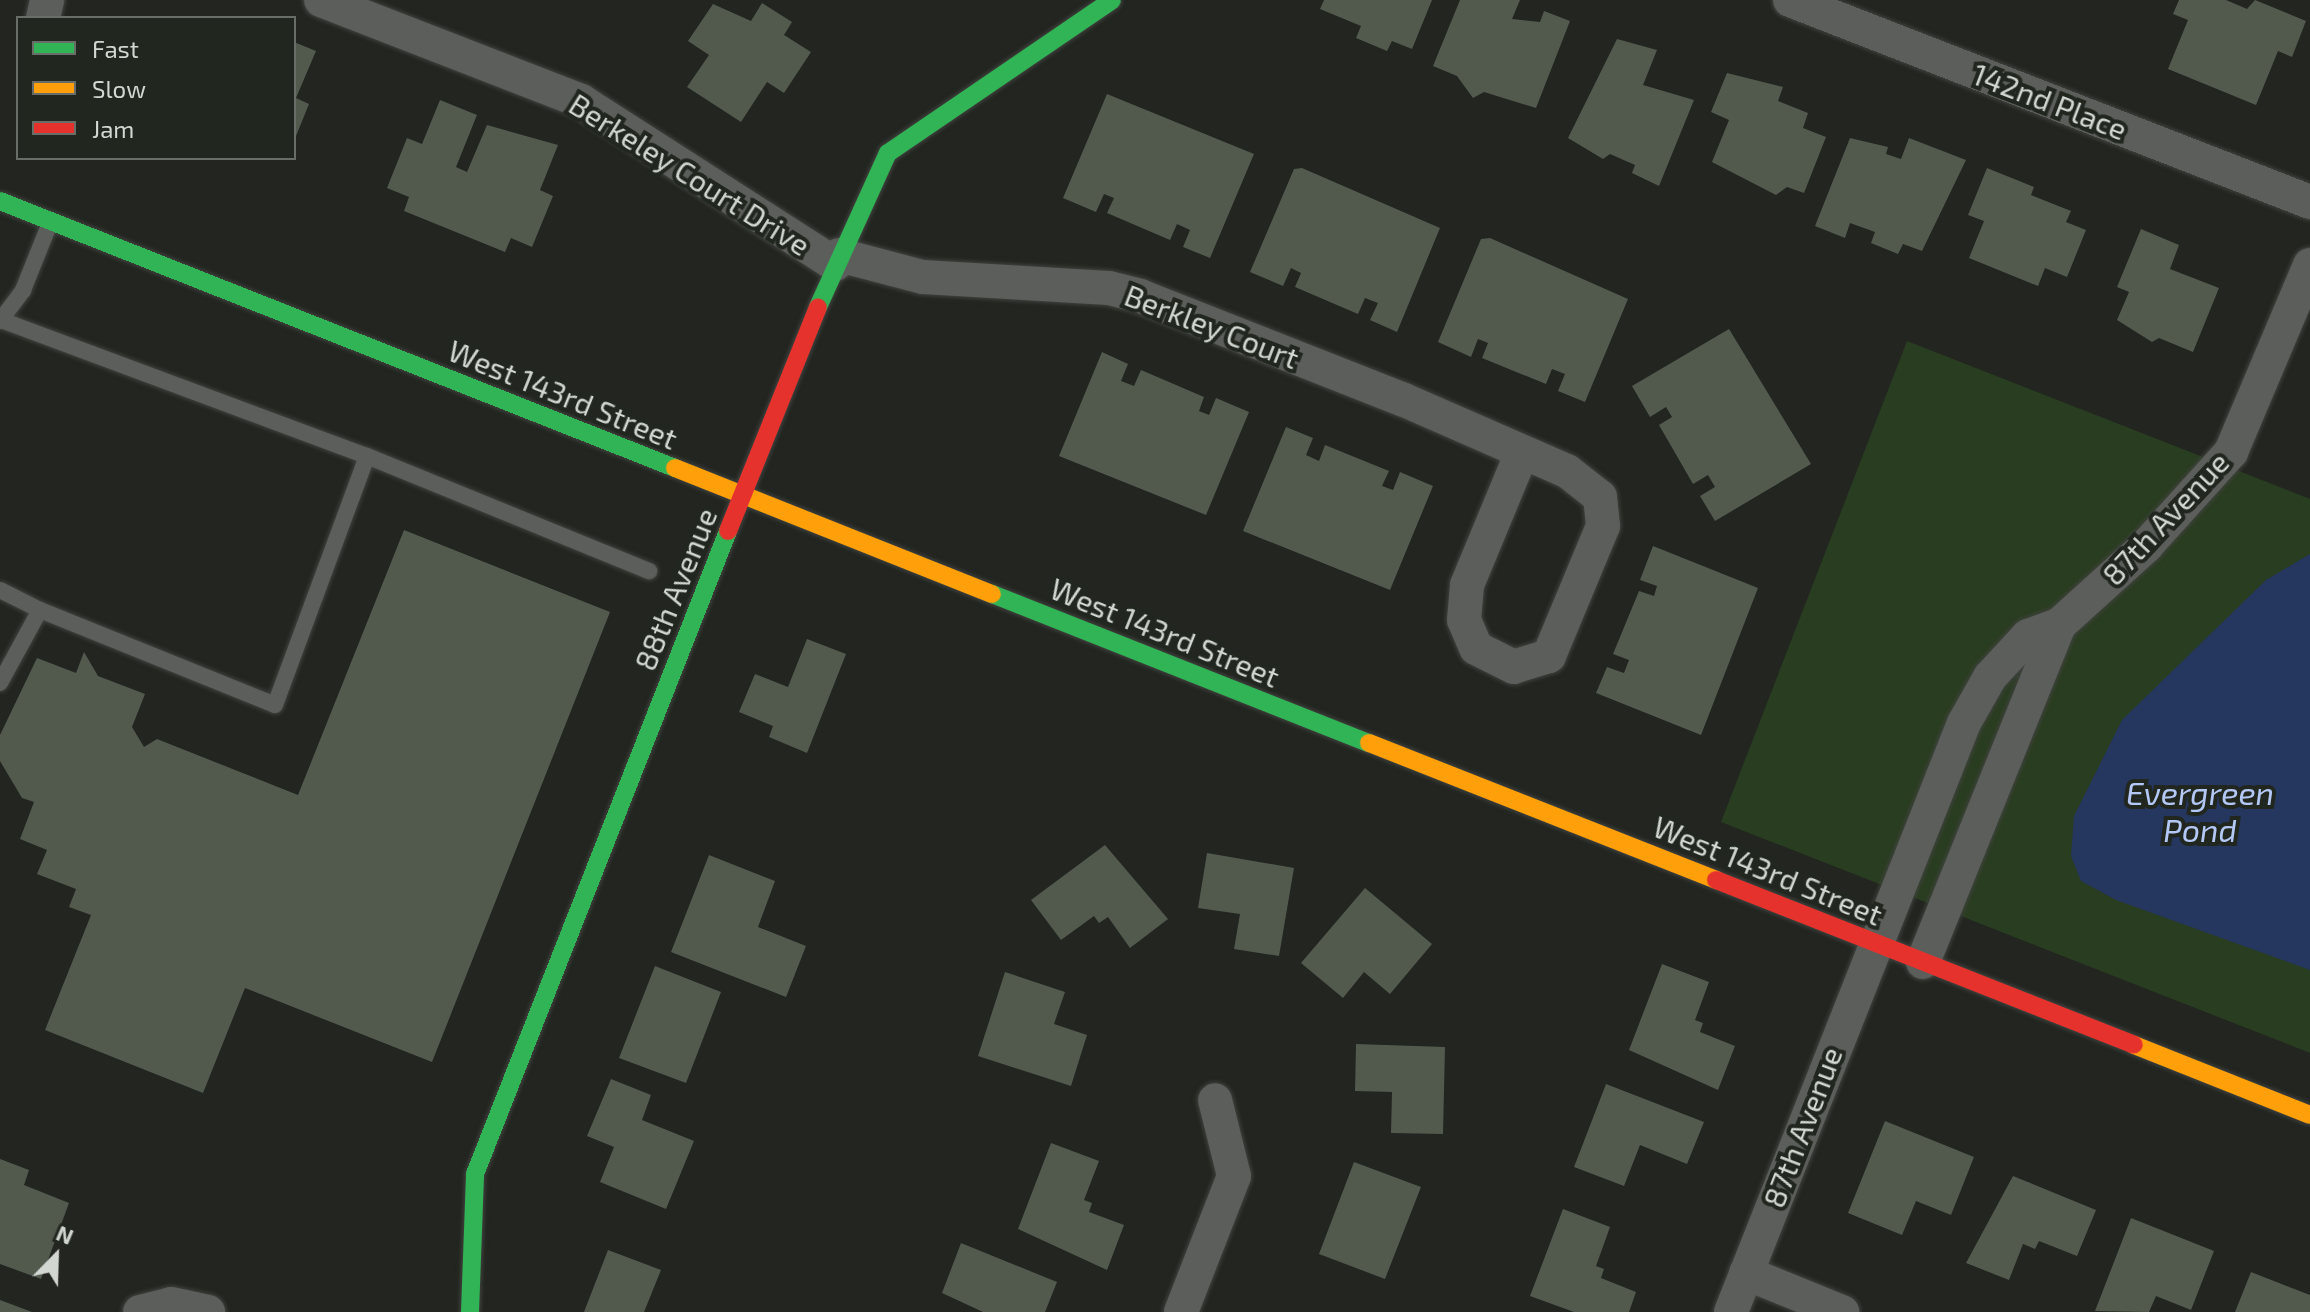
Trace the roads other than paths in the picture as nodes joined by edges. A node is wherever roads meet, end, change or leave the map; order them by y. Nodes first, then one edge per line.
1 (321, 0) edge
2 (1112, 0) edge
3 (1790, 0) edge
4 (1840, 10) edge
5 (0, 201) edge
6 (2310, 202) edge
7 (51, 221) junction
8 (837, 260) junction
9 (2310, 265) edge
10 (0, 320) edge
11 (1522, 452) junction
12 (367, 456) junction
13 (743, 495) junction
14 (649, 571) dead end
15 (0, 590) edge
16 (40, 610) junction
17 (2059, 625) junction
18 (0, 683) edge
19 (1874, 942) junction
20 (1923, 962) junction
21 (1215, 1100) dead end
22 (2310, 1115) edge
23 (1746, 1273) junction
24 (140, 1312) edge
25 (208, 1312) edge
26 (470, 1312) edge
27 (1181, 1312) edge
28 (1731, 1312) edge
29 (1842, 1312) edge

1 - 8 street, Berkeley Court Drive
2 - 8 main road, 88th Avenue
3 - 4 street, 142nd Place
4 - 6 street, 142nd Place
5 - 7 main road, West 143rd Street
7 - 10 lane
7 - 13 main road, West 143rd Street
8 - 11 street, Berkley Court
8 - 13 main road, 88th Avenue
9 - 17 street, 87th Avenue
10 - 12 lane
11 - 11 street, Berkley Court
12 - 14 lane
12 - 16 lane
13 - 19 main road, West 143rd Street
13 - 26 main road, 88th Avenue
15 - 16 lane
16 - 18 lane
17 - 19 street, 87th Avenue
17 - 20 street
19 - 20 main road, West 143rd Street
19 - 23 street, 87th Avenue
20 - 22 main road, West 143rd Street
21 - 27 street
23 - 28 street, 87th Avenue
23 - 29 street
24 - 25 street

